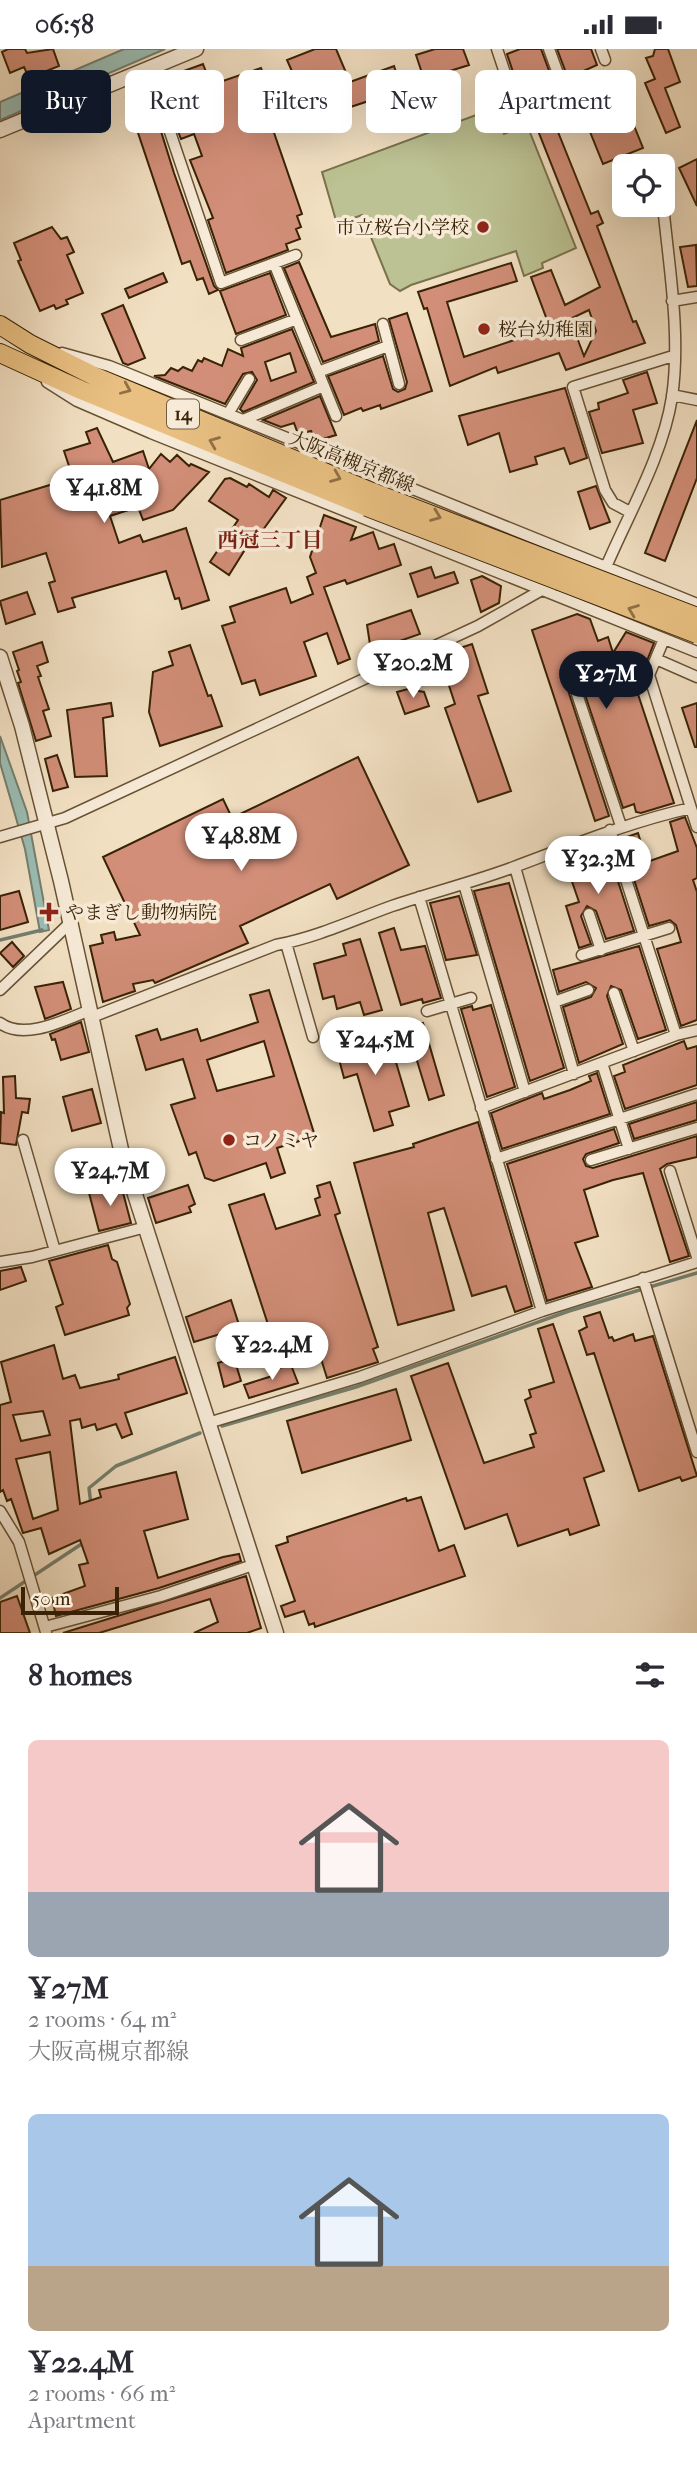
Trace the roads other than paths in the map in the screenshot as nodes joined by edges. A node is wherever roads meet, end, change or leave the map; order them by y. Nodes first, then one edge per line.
1 (196, 49) edge
2 (496, 49) edge
3 (549, 49) edge
4 (601, 49) edge
5 (605, 60) dead end
6 (503, 70) edge
7 (557, 70) edge
8 (0, 130) edge
9 (170, 133) edge
10 (664, 217) edge
11 (296, 255) dead end
12 (274, 263) junction
13 (697, 297) edge
14 (672, 301) junction
15 (297, 319) junction
16 (383, 324) dead end
17 (0, 325) edge
18 (240, 340) dead end
19 (30, 344) junction
20 (388, 346) junction
21 (1, 354) edge
22 (673, 356) junction
23 (318, 372) junction
24 (249, 379) dead end
25 (400, 384) dead end
26 (324, 386) junction
27 (672, 395) junction
28 (697, 400) edge
29 (228, 414) junction
30 (337, 416) dead end
31 (243, 420) junction
32 (369, 499) junction
33 (630, 512) junction
34 (606, 567) junction
35 (540, 591) junction
36 (697, 604) edge
37 (697, 617) edge
38 (697, 634) edge
39 (664, 639) junction
40 (697, 652) edge
41 (0, 657) edge
42 (656, 659) junction
43 (697, 677) edge
44 (572, 679) dead end
45 (691, 808) junction
46 (40, 823) junction
47 (697, 827) edge
48 (616, 828) junction
49 (0, 837) edge
50 (515, 867) junction
51 (464, 884) junction
52 (419, 897) junction
53 (589, 914) dead end
54 (70, 923) junction
55 (668, 928) dead end
56 (645, 937) junction
57 (286, 943) junction
58 (601, 950) junction
59 (582, 955) dead end
60 (0, 990) edge
61 (588, 990) dead end
62 (614, 993) dead end
63 (471, 998) dead end
64 (554, 1002) junction
65 (450, 1004) junction
66 (427, 1011) dead end
67 (91, 1014) junction
68 (0, 1023) edge
69 (697, 1030) edge
70 (676, 1035) junction
71 (313, 1037) dead end
72 (634, 1051) junction
73 (602, 1063) junction
74 (574, 1074) junction
75 (525, 1092) junction
76 (697, 1094) edge
77 (481, 1108) junction
78 (620, 1119) junction
79 (697, 1128) edge
80 (23, 1140) dead end
81 (629, 1149) junction
82 (496, 1159) junction
83 (592, 1160) dead end
84 (670, 1171) dead end
85 (146, 1227) junction
86 (55, 1251) junction
87 (697, 1259) edge
88 (0, 1262) edge
89 (645, 1285) junction
90 (542, 1311) junction
91 (208, 1423) junction
92 (697, 1452) edge
93 (0, 1511) edge
94 (253, 1565) junction
95 (46, 1630) edge
96 (276, 1633) edge

1 - 8 street
2 - 6 street
3 - 7 street
4 - 5 street
9 - 12 street
10 - 14 street
11 - 12 street
12 - 15 street
13 - 14 street
14 - 22 street
15 - 18 street
15 - 23 street
16 - 20 street
17 - 19 main road, 大阪高槻京都線 / 14
19 - 29 street
19 -> 32 main road, 大阪高槻京都線 / 14
20 - 23 street
20 - 25 street
32 -> 21 main road, 大阪高槻京都線 / 14
21 - 35 street
22 - 27 street
22 - 33 street
23 - 26 street
24 - 29 street
26 - 30 street
26 - 31 street
27 - 28 street
27 - 33 street
29 - 31 street
31 - 34 street
32 -> 37 main road, 大阪高槻京都線 / 14, bridge
38 -> 32 main road, 大阪高槻京都線 / 14, bridge
33 - 34 street
34 - 35 street
34 - 36 street
35 - 39 street
35 - 46 street
39 - 40 street
39 - 42 street
41 - 46 street
42 - 43 street
42 - 45 street
44 - 48 street
45 - 47 street
45 - 48 street
46 - 49 street
46 - 54 street
48 - 50 street
48 - 56 street
50 - 51 street
50 - 64 street
51 - 52 street
51 - 75 street
52 - 57 street
52 - 65 street
53 - 58 street
54 - 60 street
54 - 67 street
55 - 56 street
56 - 58 street
56 - 70 street
57 - 67 street
57 - 71 street
58 - 59 street
61 - 64 street
62 - 72 street
63 - 65 street
64 - 74 street
65 - 66 street
65 - 77 street
67 - 68 street
67 - 85 street
69 - 70 street
70 - 72 street
72 - 73 street
73 - 74 street
73 - 78 street
74 - 75 street
75 - 77 street
76 - 78 street
77 - 82 street
78 - 81 street
78 - 82 street
79 - 81 street
80 - 86 street
81 - 83 street
82 - 90 street
84 - 87 street
85 - 86 street
85 - 91 street
86 - 88 street
87 - 89 street
89 - 90 street
89 - 92 street
90 - 91 street
91 - 94 street
93 - 95 street
94 - 95 street
94 - 96 street

